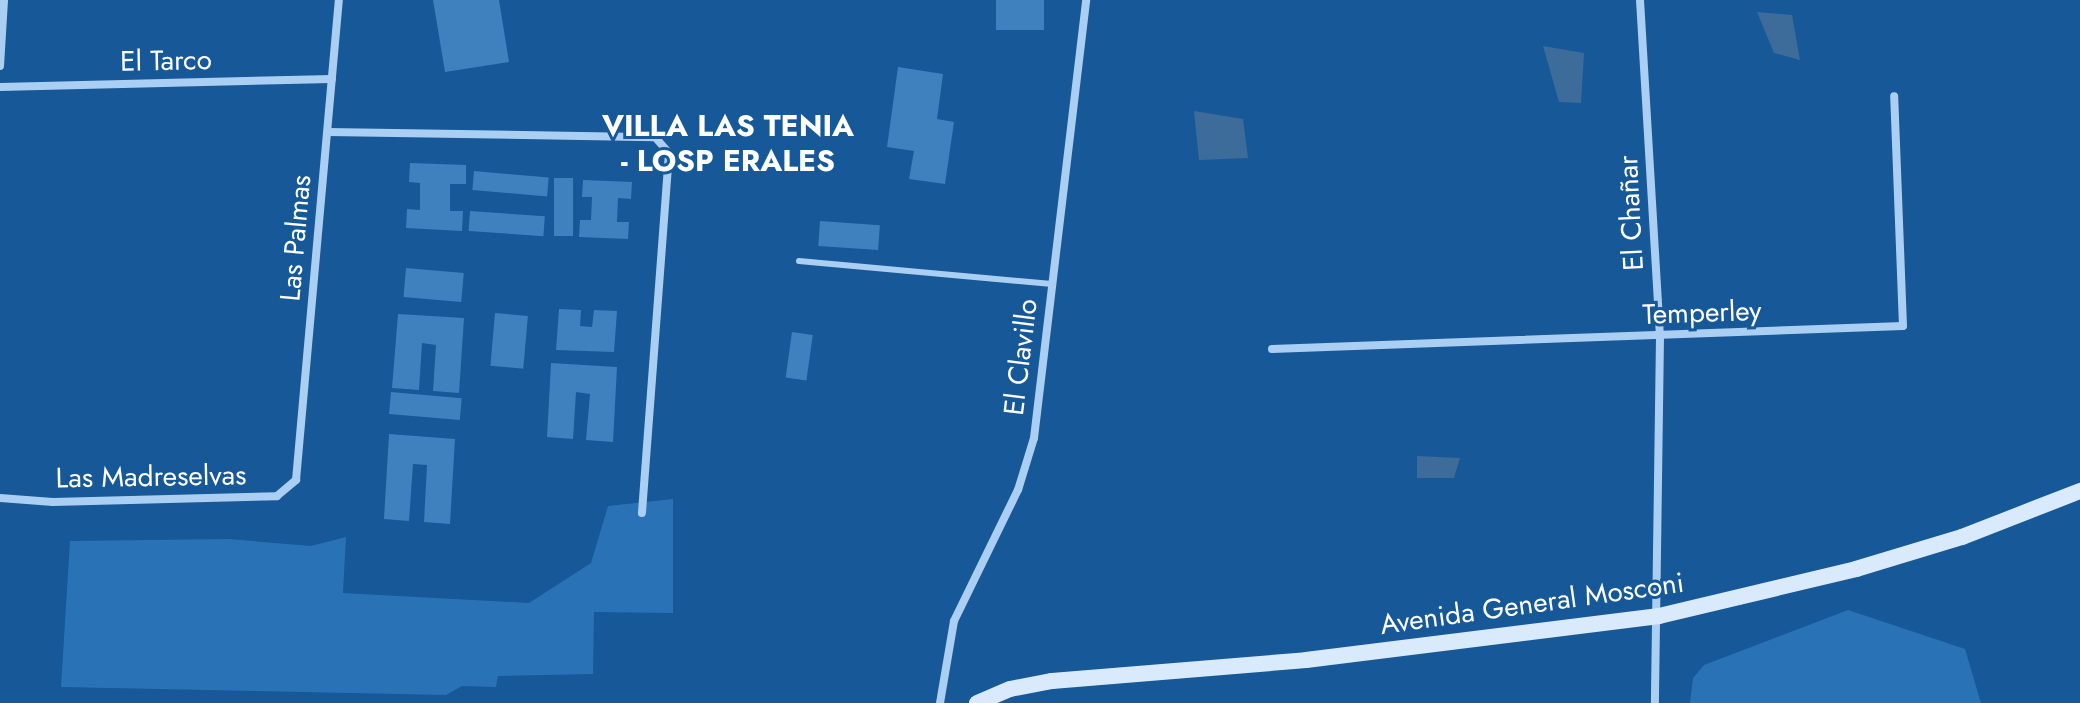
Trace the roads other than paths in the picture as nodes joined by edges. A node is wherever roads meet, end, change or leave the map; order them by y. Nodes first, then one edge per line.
1 (4, 0) edge
2 (339, 0) edge
3 (1086, 0) edge
4 (1640, 0) edge
5 (0, 66) edge
6 (332, 79) junction
7 (0, 87) edge
8 (1894, 96) dead end
9 (328, 132) junction
10 (799, 261) dead end
11 (1052, 284) junction
12 (1660, 337) junction
13 (1272, 349) dead end
14 (296, 480) joint
15 (2080, 491) edge
16 (0, 498) edge
17 (642, 513) dead end
18 (1659, 616) junction
19 (940, 703) edge
20 (977, 703) edge
21 (1655, 703) edge

1 - 5 street
2 - 6 street, Las Palmas
3 - 11 street, El Clavillo
4 - 12 street, El Chañar
6 - 7 street, El Tarco
6 - 9 street, Las Palmas
8 - 12 street, Temperley
9 - 14 street, Las Palmas
9 - 17 street
10 - 11 lane
11 - 19 street, El Clavillo
12 - 13 street, Temperley
12 - 18 street, El Chañar
14 - 16 street, Las Madreselvas
15 - 18 main road, Avenida General Mosconi
18 - 20 main road, Avenida General Mosconi
18 - 21 street, El Chañar

